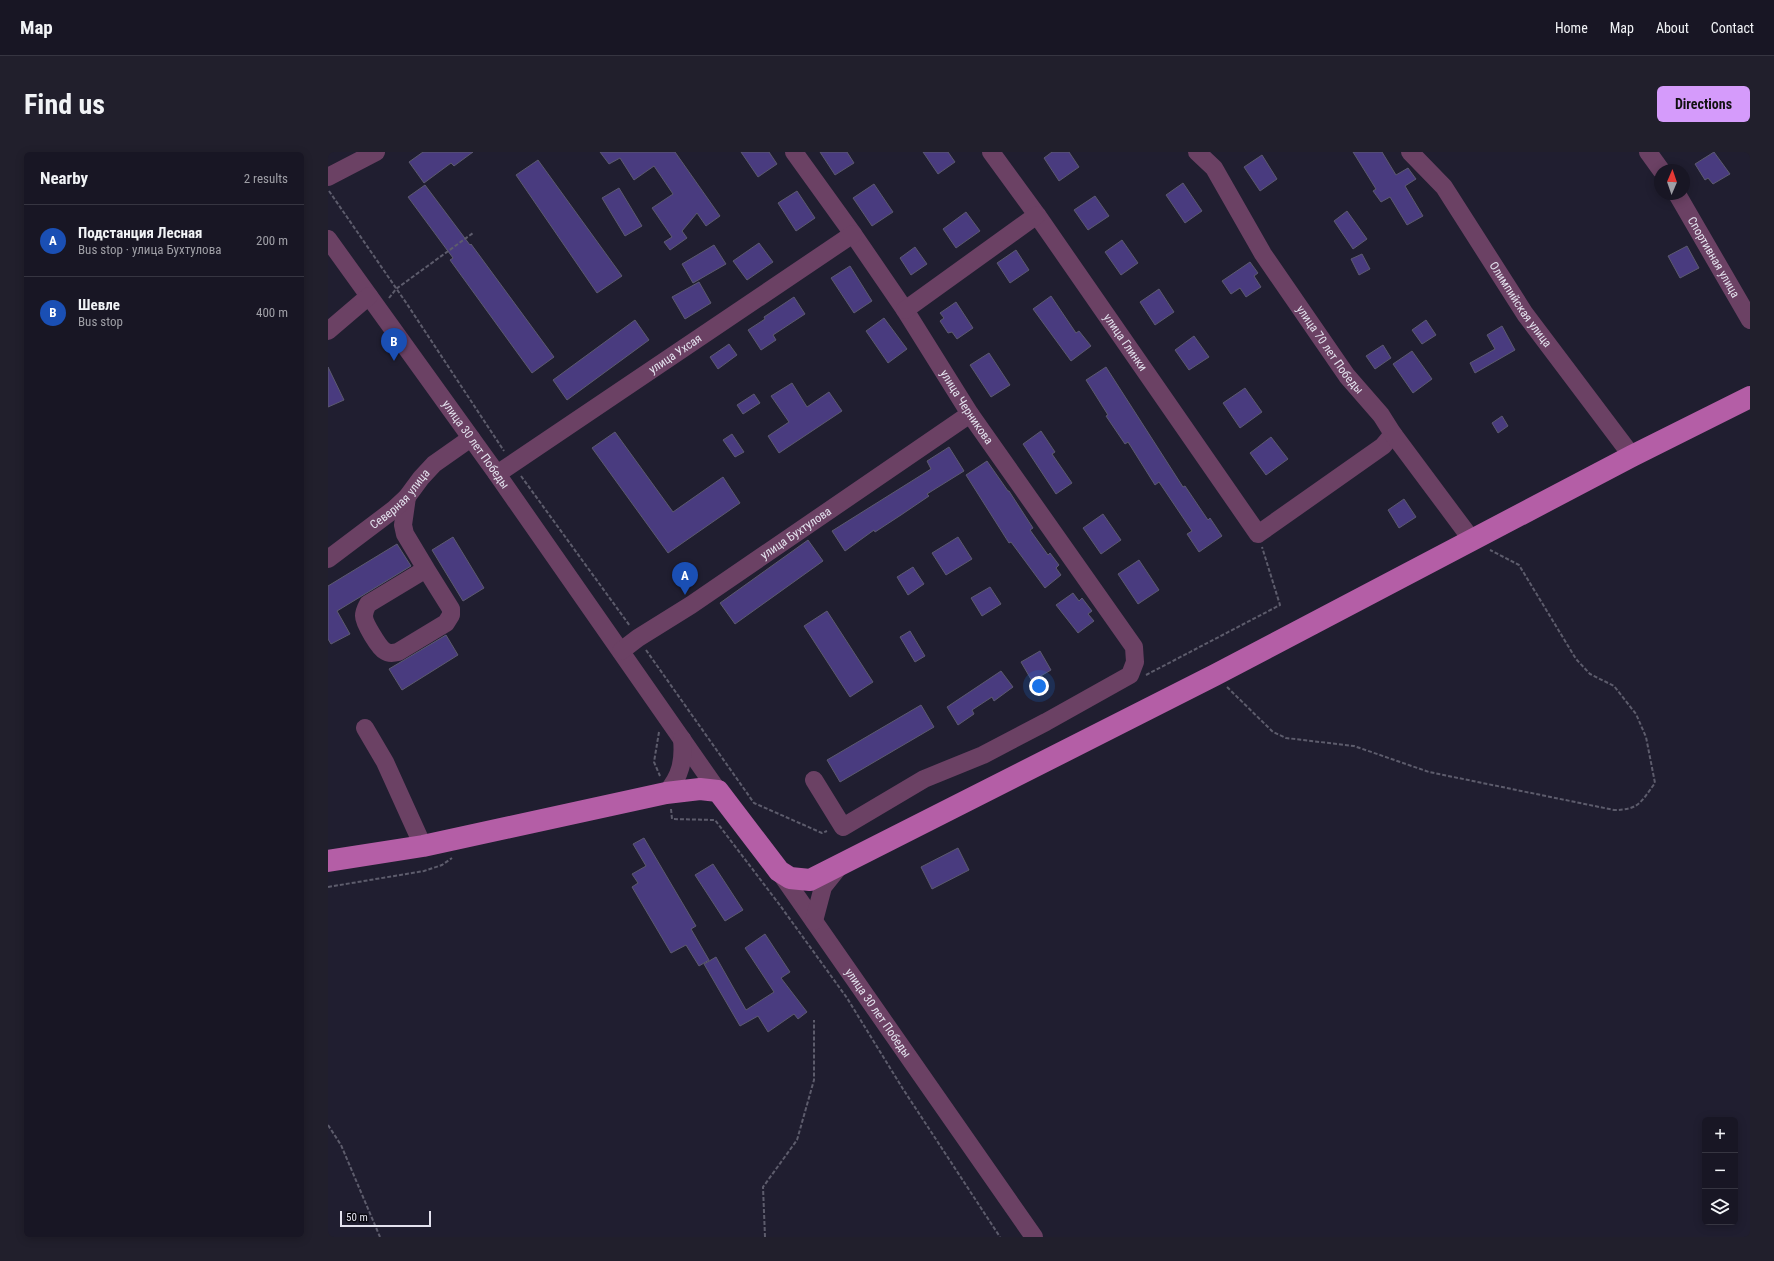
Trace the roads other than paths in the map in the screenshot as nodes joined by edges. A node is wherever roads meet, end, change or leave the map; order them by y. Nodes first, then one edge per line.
1 (376, 152) edge
2 (794, 152) edge
3 (991, 152) edge
4 (1197, 152) edge
5 (1410, 152) edge
6 (1648, 152) edge
7 (1657, 164) edge
8 (328, 177) edge
9 (1680, 200) edge
10 (1037, 215) junction
11 (853, 234) junction
12 (328, 239) edge
13 (374, 303) junction
14 (905, 310) junction
15 (1750, 320) edge
16 (328, 331) edge
17 (1750, 397) edge
18 (970, 414) junction
19 (1393, 434) junction
20 (471, 438) junction
21 (1632, 456) junction
22 (497, 474) junction
23 (407, 496) junction
24 (1472, 540) junction
25 (328, 559) edge
26 (426, 569) junction
27 (621, 651) junction
28 (365, 728) dead end
29 (682, 739) junction
30 (814, 780) dead end
31 (718, 791) junction
32 (666, 793) junction
33 (423, 846) junction
34 (328, 861) edge
35 (838, 867) junction
36 (779, 871) junction
37 (814, 921) junction
38 (1034, 1237) edge

1 - 8 street
2 - 11 street, улица Черникова
3 - 10 street, улица Глинки
4 - 19 street, улица 70 лет Победы
5 - 21 street, Олимпийская улица
6 - 7 street
9 - 15 street, Спортивная улица
10 - 14 street
10 - 19 street, улица Глинки
11 - 14 street, улица Черникова
11 - 22 street, улица Ухсая
12 - 13 street, улица 30 лет Победы
13 - 16 street
13 - 20 street, улица 30 лет Победы
14 - 18 street, улица Черникова
17 - 21 main road
18 - 27 street, улица Бухтулова
18 - 30 street, улица Черникова
19 - 24 street, улица 70 лет Победы
20 - 22 street, улица 30 лет Победы
20 - 23 street, Северная улица
21 - 24 main road
22 - 27 street, улица 30 лет Победы
23 - 25 street, Северная улица
23 - 26 street
24 - 35 main road
26 - 26 street
27 - 29 street, улица 30 лет Победы
28 - 33 street
29 - 31 street, улица 30 лет Победы
29 - 32 street
31 - 32 main road
31 - 36 main road, улица 30 лет Победы
32 - 33 main road
33 - 34 main road
35 - 36 main road
35 - 37 street
36 - 37 street, улица 30 лет Победы
37 - 38 street, улица 30 лет Победы

